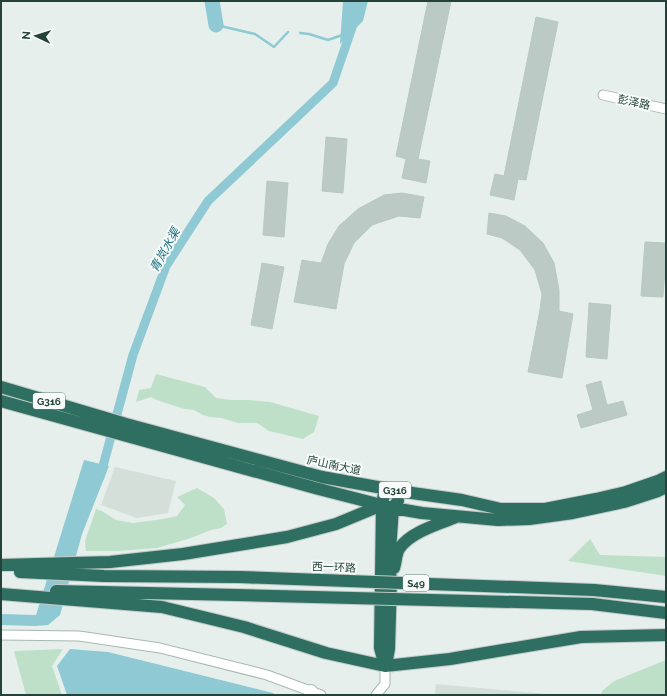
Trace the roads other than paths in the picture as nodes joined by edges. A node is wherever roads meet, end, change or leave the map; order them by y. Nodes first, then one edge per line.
1 (603, 96) dead end
2 (666, 109) edge
3 (1, 387) edge
4 (1, 401) edge
5 (96, 421) junction
6 (666, 477) edge
7 (385, 488) junction
8 (666, 488) edge
9 (405, 492) junction
10 (387, 506) junction
11 (458, 516) junction
12 (1, 565) edge
13 (1, 571) edge
14 (391, 580) junction
15 (1, 590) edge
16 (1, 594) edge
17 (666, 597) edge
18 (666, 613) edge
19 (1, 635) edge
20 (666, 635) edge
21 (385, 666) junction
22 (314, 694) edge
23 (376, 695) edge

1 - 2 street, 彭泽路
3 - 5 highway, 庐山南大道 / G316
4 - 5 highway, 庐山南大道 / G316
5 - 7 highway, 庐山南大道 / G316
5 - 10 highway, 庐山南大道 / G316
6 - 9 highway, 庐山南大道 / G316
7 - 9 highway, 庐山南大道 / G316
7 - 10 highway
8 - 11 highway, 庐山南大道 / G316
9 - 10 highway
10 - 11 highway, 庐山南大道 / G316
10 - 12 highway
10 - 14 highway
10 - 21 highway
11 - 14 highway
13 - 17 highway, 西一环路 / S49, bridge
14 - 21 highway
15 - 18 highway, S49, bridge
16 - 21 highway
19 - 22 street
20 - 21 highway
21 - 23 street

